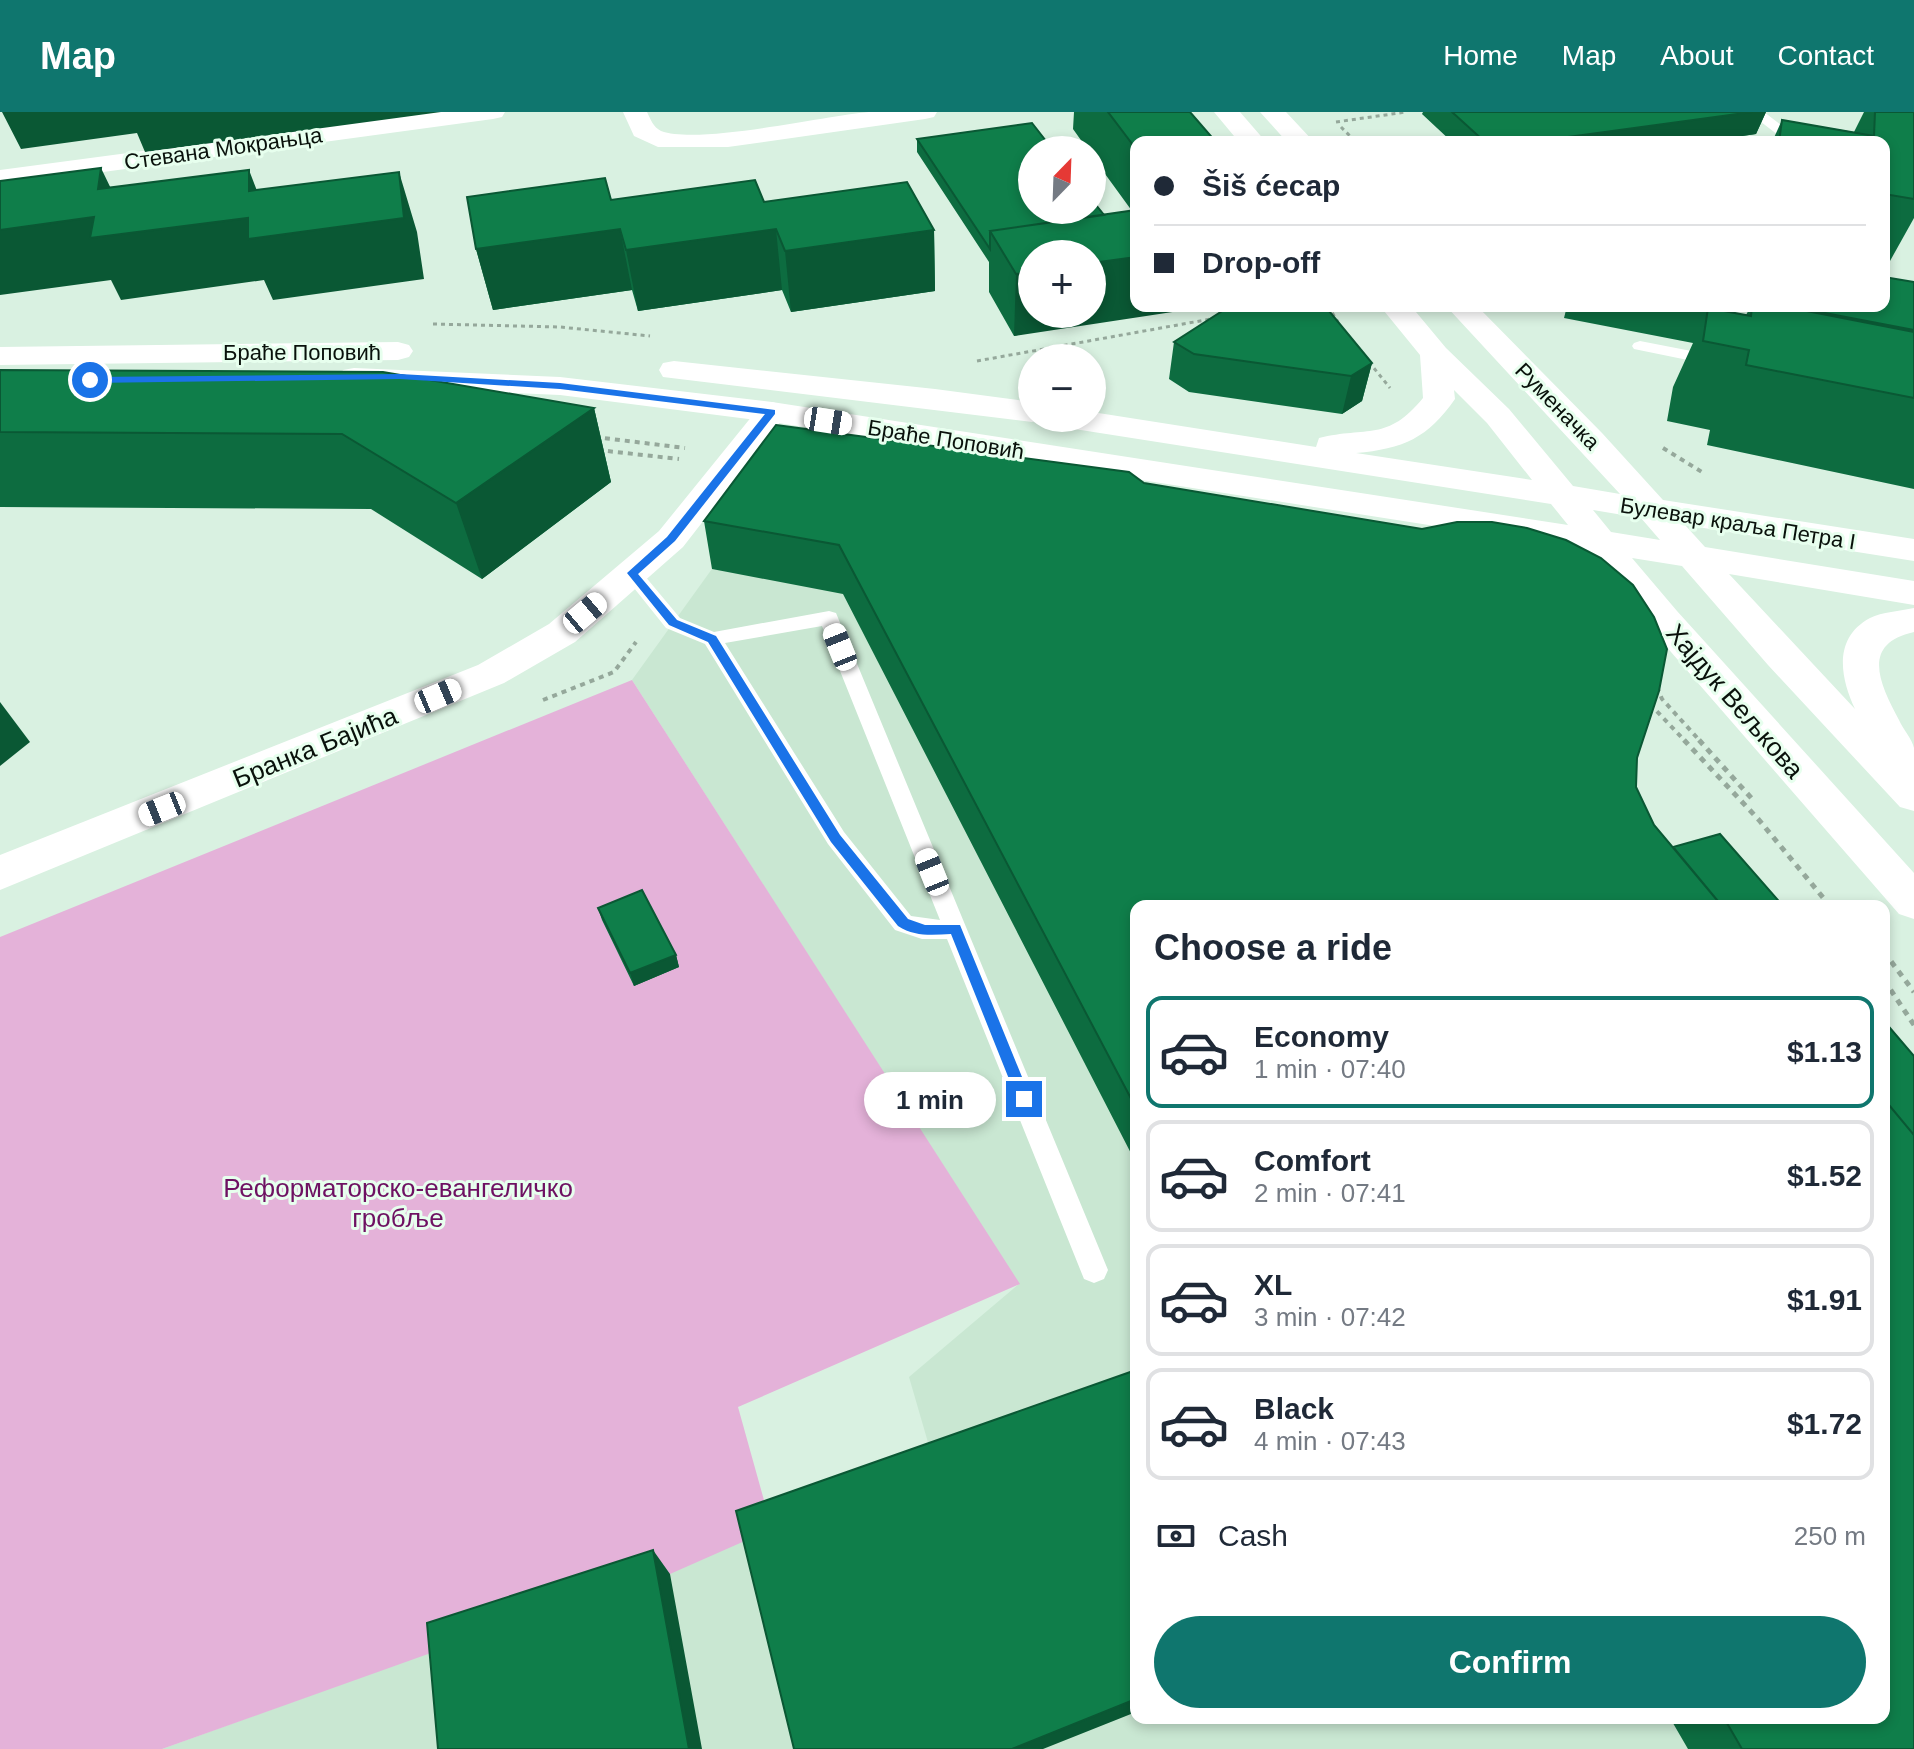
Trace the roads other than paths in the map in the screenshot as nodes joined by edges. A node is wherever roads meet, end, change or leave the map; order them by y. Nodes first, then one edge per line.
1 (493, 112) edge
2 (635, 112) edge
3 (925, 112) edge
4 (1226, 112) edge
5 (1272, 112) edge
6 (1755, 112) edge
7 (1248, 136) edge
8 (1295, 136) edge
9 (1788, 136) edge
10 (0, 178) edge
11 (1400, 312) edge
12 (1467, 312) edge
13 (1640, 346) dead end
14 (1435, 354) junction
15 (0, 356) edge
16 (1738, 366) edge
17 (0, 381) edge
18 (1018, 410) edge
19 (772, 412) junction
20 (1106, 424) edge
21 (1279, 450) junction
22 (1562, 496) junction
23 (1652, 509) junction
24 (1600, 542) junction
25 (1914, 550) edge
26 (1694, 558) junction
27 (632, 573) junction
28 (1914, 593) edge
29 (1914, 620) edge
30 (712, 639) junction
31 (1914, 782) edge
32 (1914, 796) edge
33 (0, 873) edge
34 (1914, 902) edge
35 (955, 929) junction
36 (1094, 1270) dead end

1 - 10 street, Стевана Мокрањца
2 - 3 street
4 - 7 street
5 - 8 street
6 - 9 lane
11 - 14 street, Руменачка
12 - 23 street, Руменачка
13 - 16 lane
14 - 21 street
14 - 22 street, Руменачка
15 - 18 street, Браће Поповић
17 - 19 street, Браће Поповић
19 - 24 street, Браће Поповић
19 - 27 street, Бранка Бајића
20 - 21 street
21 - 22 street
22 - 23 street, Булевар краља Петра I
22 - 24 street, Хајдук Вељкова
23 - 25 street, Булевар краља Петра I
23 - 26 street
24 - 26 street, Булевар краља Петра I
24 - 34 street, Хајдук Вељкова
26 - 28 street, Булевар краља Петра I
26 - 32 street
27 - 30 lane
27 - 33 street, Бранка Бајића
29 - 31 street
30 - 35 lane
30 - 35 lane
35 - 36 lane

